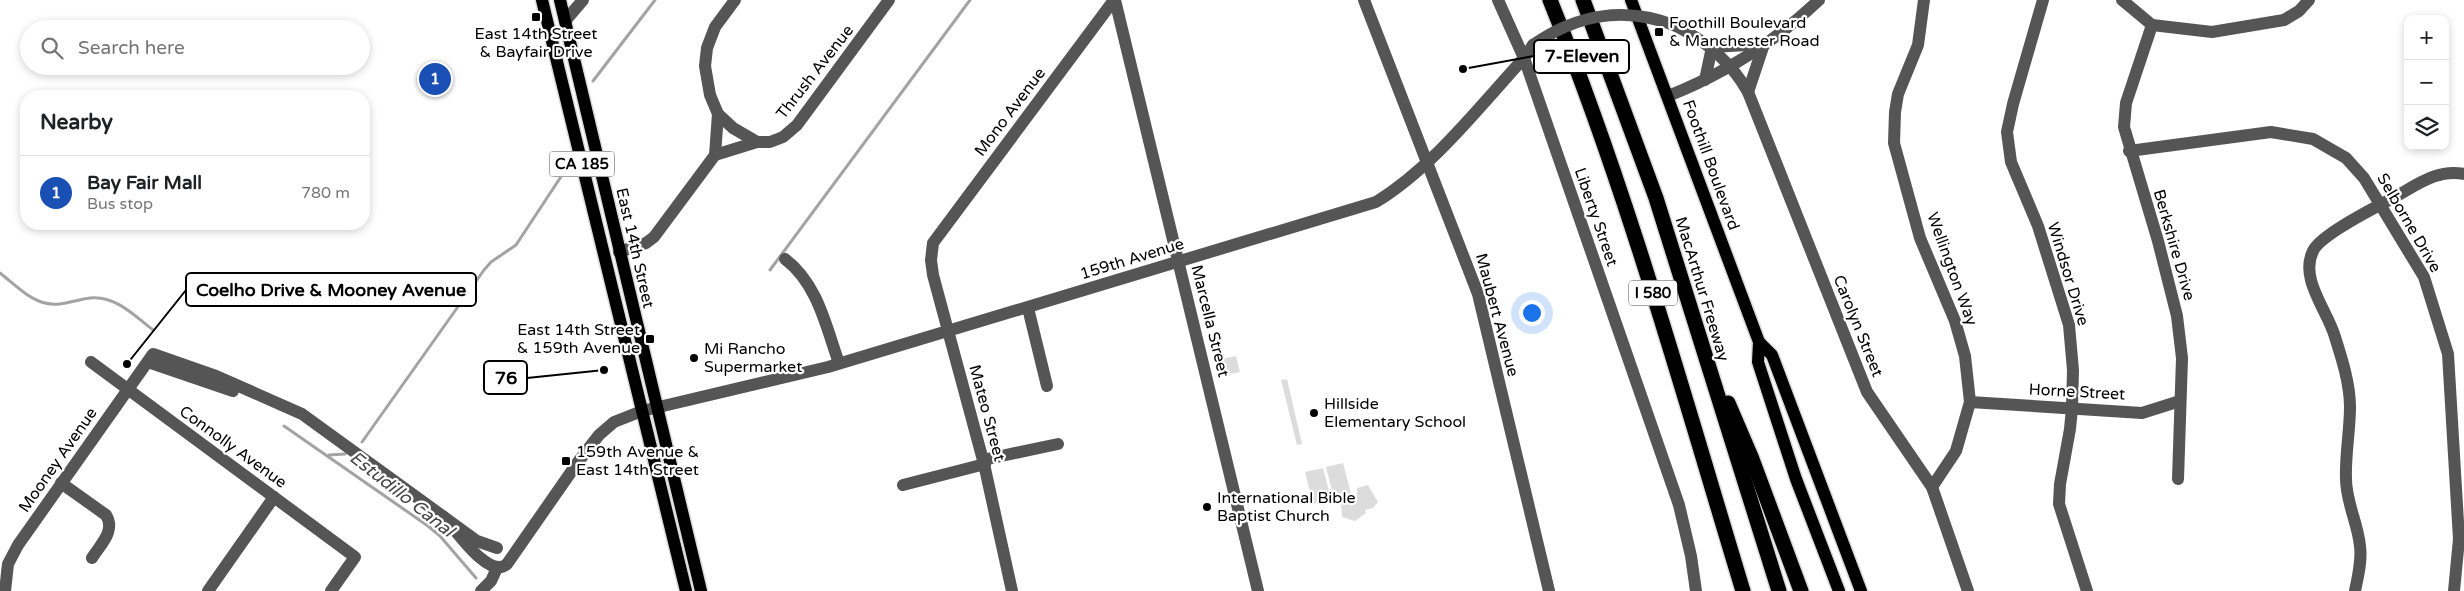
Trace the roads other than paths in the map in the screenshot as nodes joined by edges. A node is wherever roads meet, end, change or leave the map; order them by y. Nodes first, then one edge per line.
1 (542, 0) edge
2 (560, 0) edge
3 (583, 0) edge
4 (735, 0) edge
5 (889, 0) edge
6 (1115, 0) edge
7 (1364, 0) edge
8 (1498, 0) edge
9 (1550, 0) edge
10 (1583, 0) edge
11 (1631, 0) edge
12 (1819, 0) edge
13 (1924, 0) edge
14 (2043, 0) edge
15 (2122, 0) edge
16 (2309, 0) edge
17 (565, 21) junction
18 (2152, 26) junction
19 (1764, 44) junction
20 (1712, 47) junction
21 (1524, 58) junction
22 (1729, 67) junction
23 (1705, 80) junction
24 (1748, 92) junction
25 (1668, 96) junction
26 (718, 114) junction
27 (757, 142) junction
28 (2129, 151) junction
29 (715, 155) junction
30 (1427, 162) junction
31 (2464, 174) edge
32 (2381, 204) junction
33 (933, 243) joint
34 (620, 252) junction
35 (785, 260) dead end
36 (1178, 261) junction
37 (1028, 308) junction
38 (948, 332) junction
39 (1700, 340) junction
40 (1760, 342) junction
41 (91, 362) dead end
42 (839, 364) junction
43 (1047, 386) dead end
44 (127, 389) junction
45 (2180, 401) junction
46 (1970, 402) junction
47 (656, 407) junction
48 (2072, 408) junction
49 (642, 411) junction
50 (1058, 444) dead end
51 (984, 464) junction
52 (2178, 479) dead end
53 (61, 483) junction
54 (903, 485) dead end
55 (1932, 487) junction
56 (274, 497) junction
57 (444, 517) junction
58 (523, 540) junction
59 (498, 548) junction
60 (92, 558) dead end
61 (499, 566) junction
62 (5, 591) edge
63 (208, 591) edge
64 (331, 591) edge
65 (481, 591) edge
66 (686, 591) edge
67 (701, 591) edge
68 (1012, 591) edge
69 (1258, 591) edge
70 (1549, 591) edge
71 (1696, 591) edge
72 (1743, 591) edge
73 (1778, 591) edge
74 (1801, 591) edge
75 (1839, 591) edge
76 (1861, 591) edge
77 (1968, 591) edge
78 (2087, 591) edge
79 (2355, 591) edge
80 (2454, 591) edge

1 - 49 main road, East 14th Street / CA 185
2 - 17 main road, East 14th Street / CA 185
3 - 17 street
4 - 26 street
5 - 27 street, Thrush Avenue
6 - 33 street, Mono Avenue
6 - 36 street, Marcella Street
7 - 30 street, Maubert Avenue
8 - 21 street, Liberty Street
9 - 72 highway, I 580
10 - 39 highway, MacArthur Freeway / I 580
11 - 25 main road, Foothill Boulevard
12 - 19 street
13 - 46 street, Wellington Way
14 - 48 street, Windsor Drive
15 - 18 street
16 - 18 street
17 - 34 main road, East 14th Street / CA 185
18 - 28 street, Berkshire Drive
19 - 20 street
19 - 22 street
19 - 24 street
20 - 21 street, 159th Avenue, bridge
20 - 22 street, 159th Avenue
20 - 23 street
21 - 30 street, 159th Avenue
21 - 71 street, Liberty Street
22 - 23 street
22 - 24 street, Carolyn Street
23 - 25 street
24 - 55 street, Carolyn Street
25 - 40 main road, Foothill Boulevard
26 - 27 street
26 - 29 street
27 - 29 street, Thrush Avenue
28 - 32 street, Selborne Drive
28 - 45 street, Berkshire Drive
29 - 34 street
30 - 36 street, 159th Avenue
30 - 70 street, Maubert Avenue
31 - 32 street
32 - 79 street
32 - 80 street, Selborne Drive
33 - 38 street, Mateo Street
34 - 47 main road, East 14th Street / CA 185
35 - 42 street
36 - 37 street, 159th Avenue
36 - 69 street, Marcella Street
37 - 38 street, 159th Avenue
37 - 43 street
38 - 42 street, 159th Avenue
38 - 51 street, Mateo Street
39 - 73 highway, MacArthur Freeway / I 580
39 - 74 highway
40 - 75 main road, Foothill Boulevard
40 - 76 main road, Foothill Boulevard
41 - 44 street, Connolly Avenue
42 - 47 street, 159th Avenue
44 - 53 street, Mooney Avenue
44 - 56 street, Connolly Avenue
44 - 57 street, Mooney Avenue
45 - 48 street, Horne Street
45 - 52 street, Berkshire Drive
46 - 48 street, Horne Street
46 - 55 street, Wellington Way
47 - 49 street, 159th Avenue
47 - 67 main road, East 14th Street / CA 185
48 - 78 street, Windsor Drive
49 - 58 street, 159th Avenue
49 - 66 main road, East 14th Street / CA 185
50 - 51 street
51 - 54 street
51 - 68 street, Mateo Street
53 - 60 street
53 - 62 street, Mooney Avenue
55 - 77 street, Carolyn Street
56 - 63 street
56 - 64 street, Connolly Avenue
57 - 59 street
57 - 61 street
58 - 59 street
58 - 61 street, 159th Avenue
59 - 61 street
61 - 65 street, 159th Avenue

